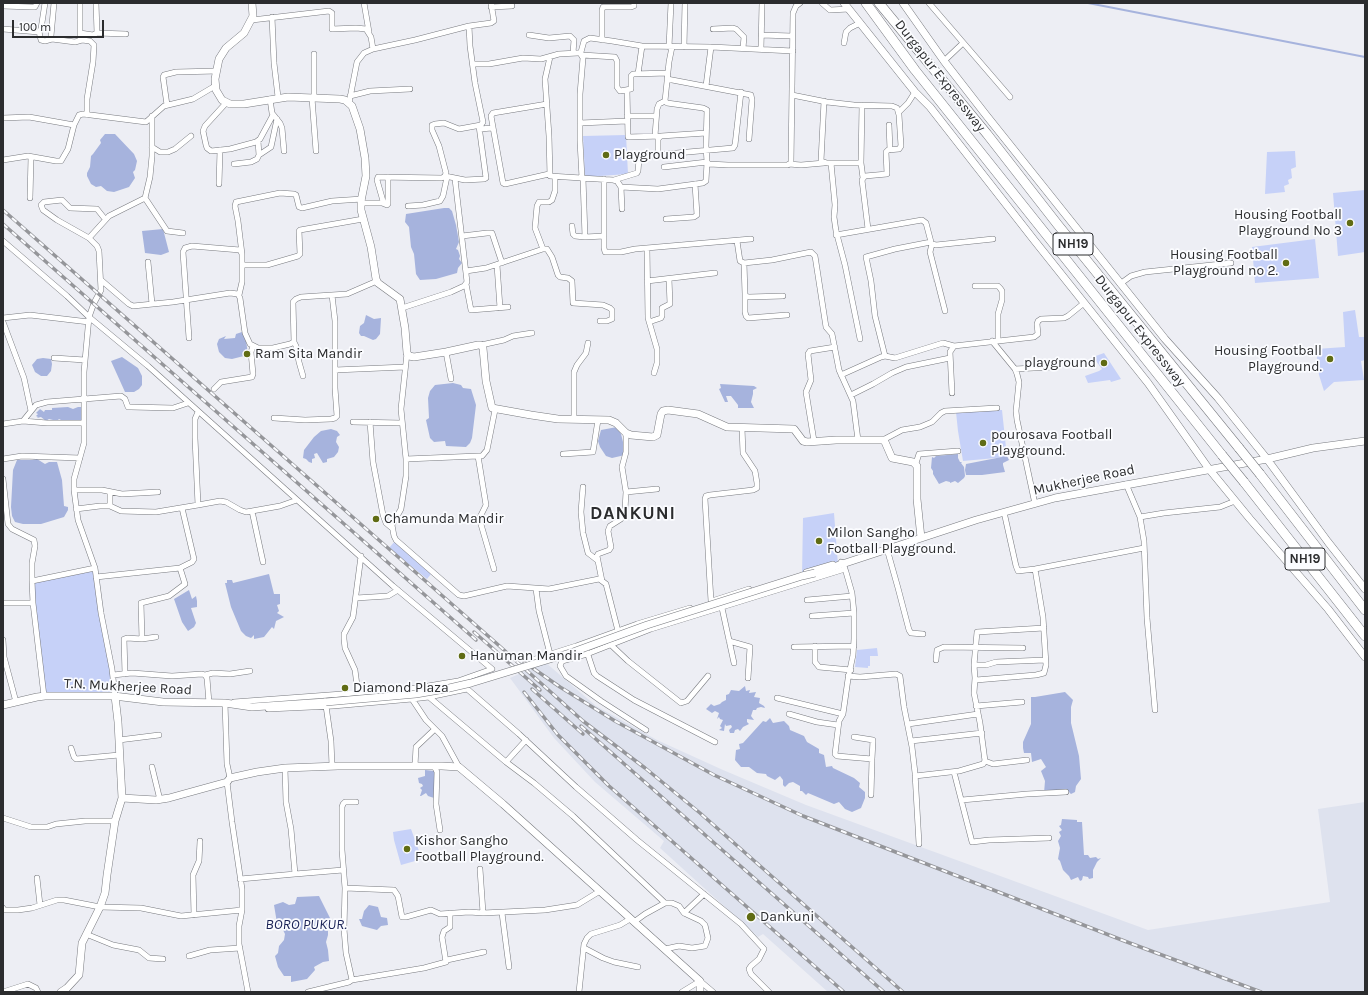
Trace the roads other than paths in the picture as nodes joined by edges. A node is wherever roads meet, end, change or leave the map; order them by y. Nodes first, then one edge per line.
1 (37, 3) edge
2 (45, 3) edge
3 (54, 3) edge
4 (80, 3) edge
5 (96, 3) edge
6 (252, 3) edge
7 (364, 3) edge
8 (634, 3) edge
9 (671, 3) edge
10 (685, 3) edge
11 (762, 3) edge
12 (822, 3) edge
13 (866, 3) edge
14 (880, 3) edge
15 (903, 3) edge
16 (929, 3) edge
17 (796, 4) edge
18 (491, 5) edge
19 (3, 6) edge
20 (512, 6) dead end
21 (602, 6) edge
22 (847, 6) edge
23 (272, 17) junction
24 (252, 20) junction
25 (860, 23) junction
26 (469, 26) junction
27 (3, 28) edge
28 (713, 30) dead end
29 (39, 32) junction
30 (80, 33) junction
31 (369, 33) junction
32 (97, 34) junction
33 (126, 34) dead end
34 (529, 35) dead end
35 (761, 35) junction
36 (792, 36) junction
37 (52, 39) junction
38 (82, 40) junction
39 (602, 40) junction
40 (963, 43) junction
41 (844, 44) dead end
42 (642, 46) junction
43 (670, 47) junction
44 (684, 47) junction
45 (711, 47) junction
46 (742, 48) junction
47 (761, 49) junction
48 (373, 50) junction
49 (792, 51) junction
50 (573, 53) junction
51 (314, 54) dead end
52 (581, 54) junction
53 (550, 57) junction
54 (944, 61) junction
55 (473, 64) junction
56 (217, 71) junction
57 (668, 72) junction
58 (638, 74) junction
59 (667, 79) junction
60 (215, 86) junction
61 (706, 86) junction
62 (410, 89) dead end
63 (627, 90) junction
64 (741, 92) junction
65 (915, 92) junction
66 (792, 95) junction
67 (1010, 97) dead end
68 (278, 98) junction
69 (313, 98) junction
70 (270, 99) junction
71 (349, 99) junction
72 (665, 101) junction
73 (824, 101) junction
74 (226, 103) junction
75 (547, 104) junction
76 (167, 105) junction
77 (862, 105) junction
78 (899, 112) junction
79 (87, 115) junction
80 (152, 116) junction
81 (656, 116) junction
82 (275, 117) junction
83 (3, 118) edge
84 (627, 118) junction
85 (580, 123) junction
86 (74, 125) junction
87 (889, 125) dead end
88 (480, 128) junction
89 (492, 128) junction
90 (706, 133) junction
91 (191, 136) dead end
92 (658, 136) junction
93 (749, 139) dead end
94 (258, 141) junction
95 (152, 147) junction
96 (220, 150) junction
97 (706, 150) junction
98 (890, 150) junction
99 (284, 151) dead end
100 (316, 151) dead end
101 (259, 155) junction
102 (658, 155) junction
103 (31, 157) junction
104 (3, 160) edge
105 (707, 162) junction
106 (824, 163) junction
107 (831, 163) junction
108 (861, 163) junction
109 (234, 164) dead end
110 (789, 164) junction
111 (664, 167) dead end
112 (549, 174) junction
113 (388, 177) junction
114 (446, 177) junction
115 (555, 177) junction
116 (582, 178) junction
117 (863, 178) junction
118 (455, 179) junction
119 (604, 179) junction
120 (614, 180) junction
121 (219, 184) dead end
122 (695, 184) junction
123 (620, 187) junction
124 (30, 198) dead end
125 (145, 198) junction
126 (361, 201) junction
127 (382, 203) junction
128 (408, 206) dead end
129 (622, 210) dead end
130 (106, 219) junction
131 (363, 219) junction
132 (666, 219) dead end
133 (572, 226) dead end
134 (868, 229) junction
135 (183, 233) dead end
136 (836, 235) junction
137 (462, 236) junction
138 (604, 236) junction
139 (585, 237) junction
140 (89, 238) junction
141 (751, 239) dead end
142 (993, 239) dead end
143 (3, 241) edge
144 (736, 241) junction
145 (931, 243) junction
146 (647, 248) junction
147 (543, 249) junction
148 (242, 254) junction
149 (148, 262) dead end
150 (744, 263) junction
151 (1231, 263) dead end
152 (499, 264) junction
153 (242, 265) junction
154 (466, 271) junction
155 (714, 273) dead end
156 (669, 279) junction
157 (101, 280) junction
158 (377, 281) junction
159 (647, 281) junction
160 (466, 284) junction
161 (1120, 284) junction
162 (975, 286) dead end
163 (745, 294) junction
164 (239, 295) junction
165 (332, 295) junction
166 (783, 296) dead end
167 (187, 300) junction
168 (1084, 303) junction
169 (152, 304) junction
170 (508, 307) dead end
171 (402, 308) junction
172 (500, 308) junction
173 (945, 311) dead end
174 (788, 315) dead end
175 (3, 318) edge
176 (89, 319) junction
177 (600, 321) dead end
178 (3, 322) edge
179 (648, 322) junction
180 (532, 333) dead end
181 (189, 338) dead end
182 (860, 339) dead end
183 (998, 340) junction
184 (992, 341) junction
185 (294, 342) junction
186 (588, 342) dead end
187 (481, 345) junction
188 (253, 346) junction
189 (954, 346) junction
190 (835, 347) junction
191 (446, 352) junction
192 (407, 353) junction
193 (885, 356) junction
194 (54, 358) dead end
195 (950, 358) junction
196 (85, 360) junction
197 (405, 367) junction
198 (1052, 367) dead end
199 (335, 370) junction
200 (1015, 370) junction
201 (654, 373) dead end
202 (841, 374) junction
203 (303, 376) dead end
204 (451, 379) dead end
205 (214, 389) dead end
206 (952, 393) dead end
207 (851, 395) junction
208 (84, 399) junction
209 (188, 403) junction
210 (997, 408) dead end
211 (495, 410) junction
212 (31, 411) junction
213 (198, 412) junction
214 (274, 418) dead end
215 (574, 419) junction
216 (598, 420) junction
217 (23, 421) junction
218 (353, 422) dead end
219 (370, 422) junction
220 (84, 423) junction
221 (402, 423) junction
222 (3, 424) edge
223 (742, 428) junction
224 (626, 433) junction
225 (858, 440) junction
226 (883, 440) junction
227 (1365, 440) edge
228 (814, 442) junction
229 (958, 451) dead end
230 (562, 454) dead end
231 (478, 456) junction
232 (80, 458) junction
233 (1266, 458) junction
234 (3, 459) edge
235 (406, 459) junction
236 (916, 463) junction
237 (1209, 469) junction
238 (3, 479) edge
239 (1126, 484) junction
240 (583, 487) dead end
241 (657, 489) dead end
242 (74, 490) junction
243 (110, 492) junction
244 (158, 492) dead end
245 (626, 492) junction
246 (297, 500) junction
247 (1235, 501) junction
248 (1035, 504) junction
249 (198, 505) junction
250 (110, 506) junction
251 (182, 508) junction
252 (76, 509) junction
253 (252, 511) junction
254 (1004, 512) junction
255 (1140, 518) junction
256 (5, 524) edge
257 (392, 528) junction
258 (921, 538) junction
259 (1144, 548) junction
260 (887, 549) junction
261 (360, 556) junction
262 (597, 560) junction
263 (263, 562) dead end
264 (844, 566) junction
265 (95, 568) junction
266 (180, 568) junction
267 (494, 569) dead end
268 (1034, 570) junction
269 (96, 577) junction
270 (32, 581) junction
271 (602, 581) junction
272 (1365, 588) edge
273 (536, 589) junction
274 (398, 590) junction
275 (852, 596) junction
276 (356, 598) junction
277 (807, 600) dead end
278 (711, 601) junction
279 (3, 603) edge
280 (33, 603) junction
281 (722, 608) junction
282 (1365, 610) edge
283 (854, 613) junction
284 (812, 616) dead end
285 (1044, 628) junction
286 (618, 631) junction
287 (923, 634) dead end
288 (1365, 636) edge
289 (156, 637) dead end
290 (142, 639) junction
291 (3, 640) edge
292 (729, 641) junction
293 (584, 644) junction
294 (610, 644) junction
295 (815, 646) junction
296 (854, 646) junction
297 (794, 647) dead end
298 (976, 647) junction
299 (1023, 648) dead end
300 (550, 654) junction
301 (587, 654) junction
302 (1365, 657) edge
303 (936, 660) dead end
304 (1045, 660) junction
305 (529, 661) dead end
306 (734, 663) dead end
307 (974, 665) junction
308 (851, 670) junction
309 (250, 671) dead end
310 (125, 674) junction
311 (205, 675) junction
312 (113, 676) junction
313 (708, 676) dead end
314 (848, 676) junction
315 (748, 678) dead end
316 (975, 678) junction
317 (458, 680) junction
318 (467, 688) junction
319 (358, 693) junction
320 (44, 696) junction
321 (115, 696) junction
322 (429, 697) junction
323 (777, 698) dead end
324 (412, 699) junction
325 (16, 702) junction
326 (1022, 702) dead end
327 (209, 703) junction
328 (226, 704) junction
329 (3, 705) edge
330 (326, 706) junction
331 (976, 706) junction
332 (252, 707) joint
333 (1155, 710) dead end
334 (789, 714) dead end
335 (844, 714) junction
336 (978, 714) junction
337 (908, 724) junction
338 (838, 725) junction
339 (435, 729) junction
340 (646, 730) dead end
341 (982, 733) junction
342 (159, 735) dead end
343 (854, 738) dead end
344 (119, 740) junction
345 (526, 740) junction
346 (716, 742) dead end
347 (911, 742) junction
348 (71, 748) dead end
349 (119, 755) junction
350 (872, 759) junction
351 (1027, 760) dead end
352 (985, 761) junction
353 (506, 762) junction
354 (332, 766) junction
355 (415, 766) junction
356 (434, 766) junction
357 (152, 767) dead end
358 (459, 767) junction
359 (284, 768) junction
360 (954, 772) junction
361 (915, 776) junction
362 (229, 780) junction
363 (1066, 792) dead end
364 (871, 795) dead end
365 (122, 798) junction
366 (160, 800) junction
367 (962, 800) junction
368 (356, 802) dead end
369 (3, 818) edge
370 (115, 821) junction
371 (440, 830) dead end
372 (1049, 838) dead end
373 (200, 841) dead end
374 (919, 844) dead end
375 (480, 869) dead end
376 (343, 870) junction
377 (295, 874) junction
378 (37, 878) dead end
379 (240, 879) junction
380 (345, 888) junction
381 (600, 892) junction
382 (704, 894) junction
383 (665, 903) junction
384 (40, 905) junction
385 (100, 907) junction
386 (3, 908) edge
387 (242, 910) junction
388 (450, 913) junction
389 (483, 913) junction
390 (502, 913) junction
391 (684, 913) junction
392 (194, 915) junction
393 (632, 920) junction
394 (86, 934) junction
395 (240, 948) junction
396 (584, 948) junction
397 (665, 949) junction
398 (484, 952) dead end
399 (189, 956) dead end
400 (163, 959) dead end
401 (447, 960) junction
402 (509, 966) dead end
403 (638, 967) dead end
404 (352, 980) junction
405 (700, 981) junction
406 (65, 991) edge
407 (3, 992) edge
408 (38, 992) edge
409 (248, 992) edge
410 (308, 992) edge
411 (579, 992) edge
412 (682, 992) edge
413 (700, 992) edge
414 (713, 992) edge
415 (769, 992) edge

1 - 19 street
2 - 29 street
3 - 37 street
4 - 30 street
5 - 32 street
6 - 24 street
7 - 31 street
8 - 21 street
9 - 43 street
10 - 44 street
11 - 35 street
12 - 22 street
13 - 288 highway, Durgapur Expressway / NH19, bridge
14 - 282 highway, Durgapur Expressway / NH19, bridge
15 - 54 street
16 - 40 street
17 - 36 street
18 - 20 street
18 - 26 street
21 - 39 street
22 - 25 street
23 - 24 street
23 - 31 street
23 - 68 street
24 - 56 street
25 - 41 street
25 - 65 street
26 - 48 street
26 - 55 street
27 - 29 street
28 - 46 street
29 - 37 street
30 - 32 street
30 - 38 street
31 - 48 street
32 - 33 street
34 - 50 street
35 - 36 street
35 - 47 street
36 - 49 street
37 - 38 street
38 - 79 street
39 - 42 street
39 - 52 street
40 - 54 street
40 - 67 street
42 - 43 street
42 - 58 street
43 - 44 street
43 - 57 street
44 - 45 street
45 - 46 street
45 - 61 street
46 - 47 street
47 - 49 street
48 - 71 street
49 - 66 street
50 - 52 street
50 - 53 street
51 - 69 street
52 - 63 street
52 - 85 street
53 - 55 street
53 - 75 street
54 - 161 street
55 - 88 street
56 - 60 street
56 - 76 street
57 - 58 street
57 - 59 street
58 - 63 street
59 - 61 street
59 - 72 street
60 - 74 street
60 - 76 street
61 - 64 street
62 - 71 street
63 - 84 street
64 - 93 street
64 - 97 street
65 - 78 street
65 - 168 street
66 - 73 street
66 - 110 street
68 - 69 street
68 - 70 street
69 - 71 street
69 - 100 street
70 - 74 street
70 - 82 street
71 - 126 street
72 - 81 street
72 - 90 street
73 - 77 street
73 - 106 street
74 - 96 street
75 - 89 street
75 - 112 street
76 - 80 street
77 - 78 street
77 - 108 street
78 - 98 street
79 - 80 street
79 - 86 street
80 - 95 street
81 - 84 street
81 - 92 street
82 - 94 street
82 - 99 street
82 - 101 street
83 - 86 street
84 - 85 street
84 - 92 street
85 - 116 street
86 - 103 street
87 - 98 street
88 - 89 street
88 - 114 street
88 - 118 street
89 - 112 street
90 - 92 street
90 - 97 street
91 - 95 street
92 - 102 street
94 - 96 street
94 - 101 street
95 - 125 street
96 - 121 street
97 - 102 street
97 - 105 street
98 - 117 street
101 - 109 street
102 - 120 street
103 - 104 street
103 - 124 street
105 - 110 street
105 - 111 street
105 - 122 street
106 - 107 street
106 - 110 street
107 - 108 street
107 - 136 street
108 - 117 street
112 - 115 street
113 - 114 street
113 - 127 street
113 - 127 street
114 - 118 street
114 - 128 street
115 - 116 street
115 - 147 street
116 - 119 street
116 - 139 street
117 - 134 street
118 - 137 street
119 - 120 street
119 - 138 street
120 - 123 street
122 - 123 street
122 - 132 street
123 - 129 street
125 - 130 street
125 - 135 street
126 - 127 street
126 - 131 street
126 - 148 street
130 - 140 street
130 - 140 street
131 - 153 street
131 - 158 street
133 - 139 street
134 - 136 street
134 - 145 street
136 - 182 street
137 - 152 street
137 - 154 street
138 - 139 street
138 - 146 street
140 - 157 street
141 - 144 street
142 - 145 street
143 - 176 street
144 - 146 street
144 - 150 street
145 - 173 street
145 - 193 street
146 - 159 street
147 - 152 street
147 - 177 street
148 - 153 street
148 - 167 street
149 - 169 street
150 - 163 street
150 - 190 street
151 - 161 street
152 - 154 street
152 - 172 street
153 - 164 street
154 - 160 street
155 - 156 street
156 - 159 street
156 - 179 street
157 - 169 street
157 - 176 street
158 - 165 street
158 - 171 street
159 - 179 street
160 - 171 street
160 - 172 street
161 - 233 street
162 - 183 street
163 - 166 street
163 - 174 street
164 - 167 street
164 - 188 street
165 - 185 street
165 - 199 street
167 - 169 street
167 - 181 street
168 - 183 street
168 - 237 street
170 - 172 street
171 - 192 street
175 - 176 street
176 - 196 street
176 - 209 street
178 - 212 street
179 - 201 street
180 - 187 street
183 - 184 street
184 - 189 street
184 - 200 street
185 - 188 street
185 - 203 street
186 - 215 street
187 - 191 street
187 - 211 street
188 - 205 street
189 - 193 street
189 - 195 street
190 - 202 street
190 - 228 street
191 - 192 street
191 - 204 street
192 - 197 street
193 - 202 street
194 - 196 street
195 - 206 street
195 - 207 street
196 - 208 street
197 - 199 street
197 - 221 street
198 - 200 street
199 - 214 street
200 - 248 street
202 - 207 street
207 - 225 street
208 - 209 street
208 - 212 street
208 - 220 street
209 - 213 street
210 - 226 street
211 - 215 street
211 - 231 street
212 - 217 street
213 - 246 street
213 - 249 street
215 - 216 street
216 - 224 street
216 - 230 street
217 - 220 street
217 - 222 street
218 - 219 street
219 - 221 street
219 - 257 street
220 - 232 street
221 - 235 street
223 - 224 street
223 - 228 street
223 - 278 street
224 - 245 street
225 - 226 street
225 - 228 street
226 - 236 street
227 - 233 street, Mukherjee Road
229 - 236 street
231 - 235 street
231 - 267 street
232 - 234 street
232 - 242 street
233 - 237 street, Mukherjee Road
233 - 272 street
235 - 257 street
236 - 258 street
237 - 239 street, Mukherjee Road
237 - 247 street
238 - 256 street
239 - 248 street, Mukherjee Road
239 - 255 street
240 - 262 street
241 - 245 street
242 - 243 street
242 - 252 street
243 - 244 street
243 - 250 street
245 - 262 street
246 - 253 street
246 - 261 street
247 - 255 street
247 - 302 street
248 - 254 street, Mukherjee Road
249 - 251 street
249 - 253 street
250 - 251 street
250 - 252 street
251 - 266 street
252 - 265 street
253 - 263 street
254 - 258 street, Mukherjee Road
254 - 268 street
255 - 259 street
256 - 270 street
257 - 273 street
258 - 260 street, Mukherjee Road
259 - 268 street
259 - 333 street
260 - 264 street, Mukherjee Road
260 - 287 street
261 - 274 street
261 - 276 street
262 - 271 street
264 - 275 street
264 - 278 street
264 - 281 street
264 - 332 street, Mukherjee Road, bridge
265 - 269 street
265 - 270 street
266 - 269 street
266 - 290 street
268 - 285 street
269 - 312 street
270 - 280 street
271 - 273 street
271 - 286 street
273 - 300 street
274 - 276 street
274 - 317 street
275 - 277 street
275 - 283 street
276 - 319 street
278 - 286 street
279 - 280 street
280 - 320 street
281 - 292 street
281 - 294 street
283 - 284 street
283 - 296 street
285 - 298 street
285 - 304 street
286 - 293 street
289 - 290 street
290 - 310 street
291 - 325 street
292 - 306 street
292 - 315 street
293 - 300 street
293 - 301 street
294 - 301 street
294 - 313 street
295 - 296 street
295 - 297 street
295 - 308 street
296 - 308 street
298 - 299 street
298 - 303 street
298 - 307 street
300 - 305 street
301 - 340 street
301 - 346 street
304 - 307 street
304 - 316 street
307 - 316 street
308 - 314 street
309 - 311 street
310 - 311 street
310 - 312 street
311 - 327 street
312 - 321 street
314 - 335 street
314 - 337 street
316 - 331 street
317 - 318 street
317 - 319 street
318 - 322 street
318 - 345 street
319 - 328 street
320 - 321 street, T.N. Mukherjee Road
320 - 325 street, T.N. Mukherjee Road
321 - 327 street, T.N. Mukherjee Road
321 - 344 street
322 - 324 street
322 - 353 street
323 - 335 street
324 - 330 street
324 - 339 street
325 - 329 street, T.N. Mukherjee Road
326 - 331 street
327 - 328 street, T.N. Mukherjee Road
328 - 330 street
328 - 332 street, T.N. Mukherjee Road
328 - 362 street
330 - 354 street
331 - 336 street
334 - 338 street
335 - 338 street
336 - 337 street
336 - 341 street
337 - 347 street
338 - 350 street
339 - 355 street
339 - 358 street
341 - 347 street
341 - 352 street
342 - 344 street
343 - 350 street
344 - 349 street
345 - 353 street
345 - 382 street
347 - 361 street
348 - 349 street
349 - 365 street
350 - 364 street
351 - 352 street
352 - 360 street
353 - 383 street
354 - 355 street
354 - 359 street
355 - 356 street
356 - 358 street
356 - 371 street
357 - 366 street
358 - 381 street
359 - 362 street
359 - 377 street
360 - 361 street
360 - 367 street
361 - 374 street
362 - 366 street
362 - 379 street
363 - 367 street
365 - 366 street
365 - 370 street
367 - 372 street
368 - 376 street
369 - 370 street
370 - 385 street
373 - 392 street
375 - 389 street
376 - 377 street
376 - 380 street
377 - 379 street
378 - 384 street
379 - 387 street
380 - 388 street
380 - 404 street
381 - 390 street
381 - 393 street
382 - 391 street
382 - 415 street
383 - 391 street
383 - 393 street
384 - 385 street
384 - 386 street
385 - 392 street
385 - 394 street
387 - 392 street
387 - 395 street
388 - 389 street
388 - 401 street
389 - 390 street
390 - 402 street
391 - 397 street
393 - 396 street
393 - 397 street
394 - 400 street
394 - 406 street
395 - 399 street
395 - 409 street
396 - 403 street
396 - 411 street
397 - 405 street
398 - 401 street
401 - 404 street
404 - 410 street
405 - 412 street
405 - 413 street
405 - 414 street
407 - 408 street

